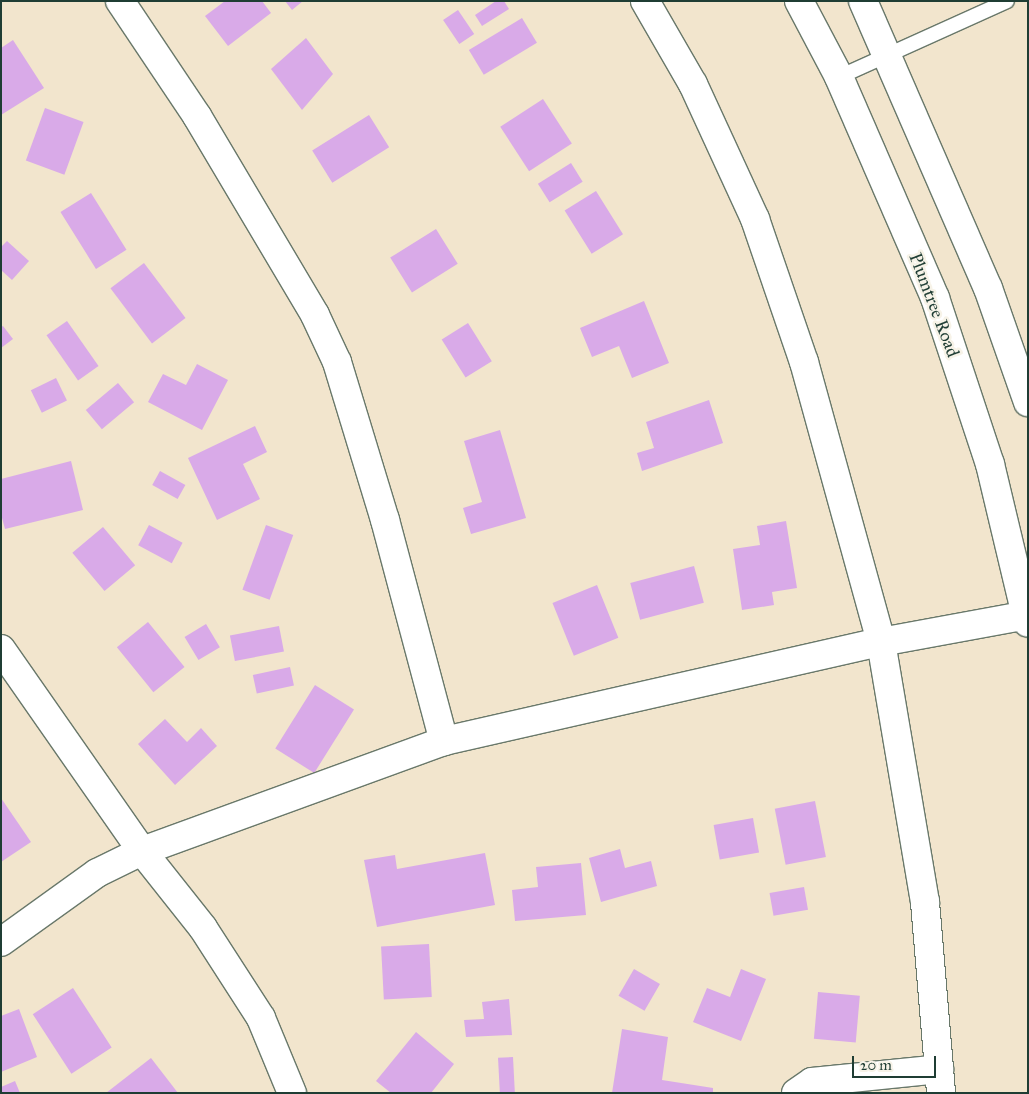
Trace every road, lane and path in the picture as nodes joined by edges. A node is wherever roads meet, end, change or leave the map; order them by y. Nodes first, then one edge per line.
1 (120, 1) edge
2 (645, 1) edge
3 (799, 1) edge
4 (863, 1) edge
5 (1007, 1) edge
6 (889, 54) junction
7 (839, 77) junction
8 (1028, 402) edge
9 (1027, 618) edge
10 (881, 642) junction
11 (1, 649) edge
12 (444, 741) junction
13 (142, 851) junction
14 (1, 942) edge
15 (940, 1081) edge
16 (292, 1093) edge
17 (796, 1093) edge

1 - 12 main road
2 - 10 main road
3 - 7 main road, Plumtree Road
4 - 6 main road
5 - 6 lane
6 - 7 lane
6 - 8 main road
7 - 9 main road, Plumtree Road
9 - 10 main road
10 - 12 main road
10 - 15 main road
11 - 13 main road
12 - 13 main road
13 - 14 main road
13 - 16 main road
15 - 17 main road

